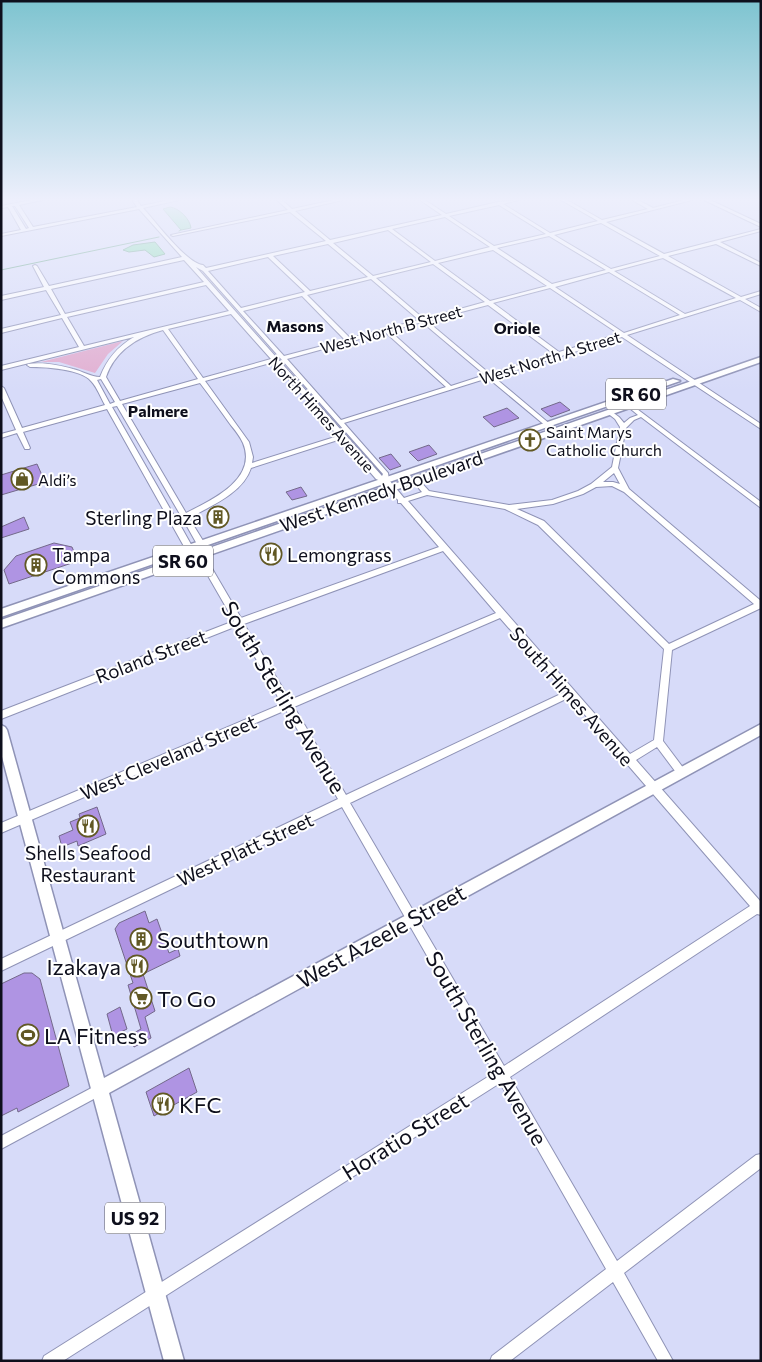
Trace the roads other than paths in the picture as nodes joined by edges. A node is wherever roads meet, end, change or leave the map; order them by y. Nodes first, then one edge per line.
1 (159, 264) edge
2 (189, 264) edge
3 (193, 264) edge
4 (198, 264) edge
5 (232, 264) edge
6 (277, 264) edge
7 (354, 264) edge
8 (428, 264) edge
9 (436, 264) edge
10 (517, 264) edge
11 (598, 264) edge
12 (634, 264) edge
13 (677, 264) edge
14 (34, 266) dead end
15 (204, 270) junction
16 (609, 270) junction
17 (372, 278) junction
18 (207, 283) junction
19 (551, 286) junction
20 (48, 288) junction
21 (213, 290) junction
22 (761, 292) edge
23 (306, 293) junction
24 (1, 298) edge
25 (740, 298) junction
26 (488, 303) junction
27 (239, 310) junction
28 (761, 310) edge
29 (231, 312) junction
30 (684, 316) junction
31 (63, 317) junction
32 (423, 320) junction
33 (164, 328) junction
34 (256, 329) junction
35 (386, 330) junction
36 (1, 331) edge
37 (146, 333) junction
38 (623, 334) junction
39 (349, 340) junction
40 (82, 348) junction
41 (761, 352) edge
42 (558, 354) junction
43 (279, 359) junction
44 (760, 360) edge
45 (12, 366) junction
46 (1, 368) edge
47 (490, 376) junction
48 (103, 377) junction
49 (687, 377) junction
50 (93, 379) junction
51 (202, 380) junction
52 (695, 382) junction
53 (1, 388) edge
54 (450, 388) junction
55 (119, 403) junction
56 (629, 405) junction
57 (110, 406) junction
58 (609, 412) junction
59 (642, 415) junction
60 (340, 422) junction
61 (622, 427) junction
62 (761, 427) edge
63 (552, 428) junction
64 (19, 431) junction
65 (138, 435) junction
66 (1, 436) edge
67 (343, 436) junction
68 (128, 439) junction
69 (27, 448) dead end
70 (144, 448) junction
71 (134, 450) junction
72 (249, 466) junction
73 (614, 468) junction
74 (415, 480) junction
75 (388, 484) junction
76 (596, 485) junction
77 (626, 490) junction
78 (426, 493) junction
79 (401, 501) junction
80 (760, 503) edge
81 (544, 505) junction
82 (508, 507) junction
83 (185, 516) junction
84 (174, 523) junction
85 (540, 523) junction
86 (189, 548) junction
87 (443, 548) junction
88 (201, 549) junction
89 (760, 604) edge
90 (1, 613) edge
91 (500, 614) junction
92 (240, 622) junction
93 (1, 624) edge
94 (668, 648) junction
95 (570, 693) junction
96 (289, 705) junction
97 (1, 715) edge
98 (761, 729) edge
99 (1, 730) edge
100 (658, 742) junction
101 (628, 760) junction
102 (681, 772) junction
103 (653, 788) junction
104 (345, 801) junction
105 (26, 818) junction
106 (1, 828) edge
107 (760, 909) edge
108 (413, 919) junction
109 (57, 938) junction
110 (1, 965) edge
111 (502, 1074) junction
112 (99, 1090) junction
113 (1, 1143) edge
114 (761, 1160) edge
115 (615, 1271) junction
116 (156, 1292) junction
117 (49, 1361) edge
118 (174, 1361) edge
119 (497, 1361) edge
120 (666, 1361) edge

1 - 20 street
2 - 18 street, North Himes Avenue
3 - 15 street
4 - 15 street, North Himes Avenue
5 - 15 street
6 - 23 street
7 - 17 street
8 - 17 street
9 - 26 street
10 - 19 street
11 - 16 street
12 - 16 street, West North B Street
13 - 25 street
14 - 20 street
15 - 27 street, North Himes Avenue
16 - 19 street, West North B Street
16 - 30 street
17 - 23 street
17 - 32 street
18 - 21 street, North Himes Avenue
18 - 31 street
19 - 26 street, West North B Street
19 - 38 street
20 - 24 street
20 - 31 street
21 - 27 street
21 - 29 street, North Himes Avenue
22 - 25 street, West North A Street
23 - 27 street
23 - 39 street
25 - 28 street
25 - 30 street, West North A Street
26 - 32 street, West North B Street
26 - 42 street
27 - 34 street, North Himes Avenue
29 - 33 street
29 - 34 street
29 - 43 street, North Himes Avenue
30 - 38 street, West North A Street
31 - 36 street
31 - 40 street
32 - 35 street, West North B Street
32 - 47 street
33 - 37 street
33 - 51 street
34 - 43 street, North Himes Avenue
35 - 39 street, West North B Street
35 - 54 street
37 - 40 street
37 - 48 street
38 - 42 street, West North A Street
38 - 49 street
39 - 43 street, West North B Street
40 - 45 street
41 - 49 main road, West Kennedy Boulevard / SR 60
42 - 47 street, West North A Street
43 - 51 street, West North B Street
43 - 60 street, North Himes Avenue
43 - 67 street, North Himes Avenue
44 - 52 main road, West Kennedy Boulevard / SR 60
45 - 46 street
45 - 50 street
47 - 54 street, West North A Street
47 - 63 street
48 - 50 street
48 - 55 street, South Sterling Avenue
49 - 52 street
49 - 63 main road, West Kennedy Boulevard / SR 60
50 - 57 street
51 - 55 street, West North B Street
51 - 72 street
52 - 56 main road, West Kennedy Boulevard / SR 60
52 - 62 street
53 - 64 street
54 - 60 street, West North A Street
55 - 57 street, West North B Street
55 - 65 street, South Sterling Avenue
56 - 58 main road, West Kennedy Boulevard / SR 60
56 - 59 street
57 - 64 street, West North B Street
57 - 68 street
58 - 61 street
58 - 63 main road, West Kennedy Boulevard / SR 60
59 - 61 street
59 - 80 street
60 - 75 street, North Himes Avenue
61 - 73 street
63 - 74 main road, West Kennedy Boulevard / SR 60
63 - 75 main road, West Kennedy Boulevard / SR 60
64 - 66 street, West North B Street
64 - 69 street
65 - 68 street
65 - 70 street, South Sterling Avenue
67 - 72 street
67 - 75 street, North Himes Avenue
68 - 71 street
70 - 71 street
70 - 83 street, South Sterling Avenue
71 - 84 street
72 - 83 street
73 - 76 street
73 - 77 street
74 - 75 main road, West Kennedy Boulevard / SR 60
74 - 78 street
75 - 79 street, South Himes Avenue
75 - 88 main road, West Kennedy Boulevard / SR 60
75 - 88 main road, West Kennedy Boulevard / SR 60
76 - 77 street
76 - 81 street
77 - 89 street
78 - 79 street
78 - 82 street
79 - 87 street, South Himes Avenue
81 - 82 street
81 - 85 street
82 - 85 street
83 - 84 street
83 - 88 street, South Sterling Avenue
84 - 86 street
85 - 94 street
86 - 88 main road, West Kennedy Boulevard / SR 60
86 - 90 main road, West Kennedy Boulevard / SR 60
87 - 91 street, South Himes Avenue
87 - 92 street, Roland Street
88 - 92 street, South Sterling Avenue
88 - 93 main road, SR 60
89 - 94 street
91 - 95 street, South Himes Avenue
91 - 96 street, West Cleveland Street
92 - 96 street, South Sterling Avenue
92 - 97 street, Roland Street
94 - 100 street
95 - 101 street, South Himes Avenue
95 - 104 street, West Platt Street
96 - 104 street, South Sterling Avenue
96 - 105 street, West Cleveland Street
98 - 102 main road, West Azeele Street
99 - 105 main road, US 92
100 - 101 street
100 - 102 street
101 - 103 street, South Himes Avenue
102 - 103 main road, West Azeele Street
103 - 107 street, South Himes Avenue
103 - 108 main road, West Azeele Street
104 - 108 street, South Sterling Avenue
104 - 109 street, West Platt Street
105 - 106 street, West Cleveland Street
105 - 109 main road, US 92
107 - 111 street, Horatio Street
108 - 111 street, South Sterling Avenue
108 - 112 main road, West Azeele Street
109 - 110 street, West Platt Street
109 - 112 main road, US 92
111 - 115 street, South Sterling Avenue
111 - 116 street, Horatio Street
112 - 113 street, West Azeele Street
112 - 116 main road, US 92
114 - 115 street
115 - 119 street
115 - 120 street, South Sterling Avenue
116 - 117 street, Horatio Street
116 - 118 main road, US 92

